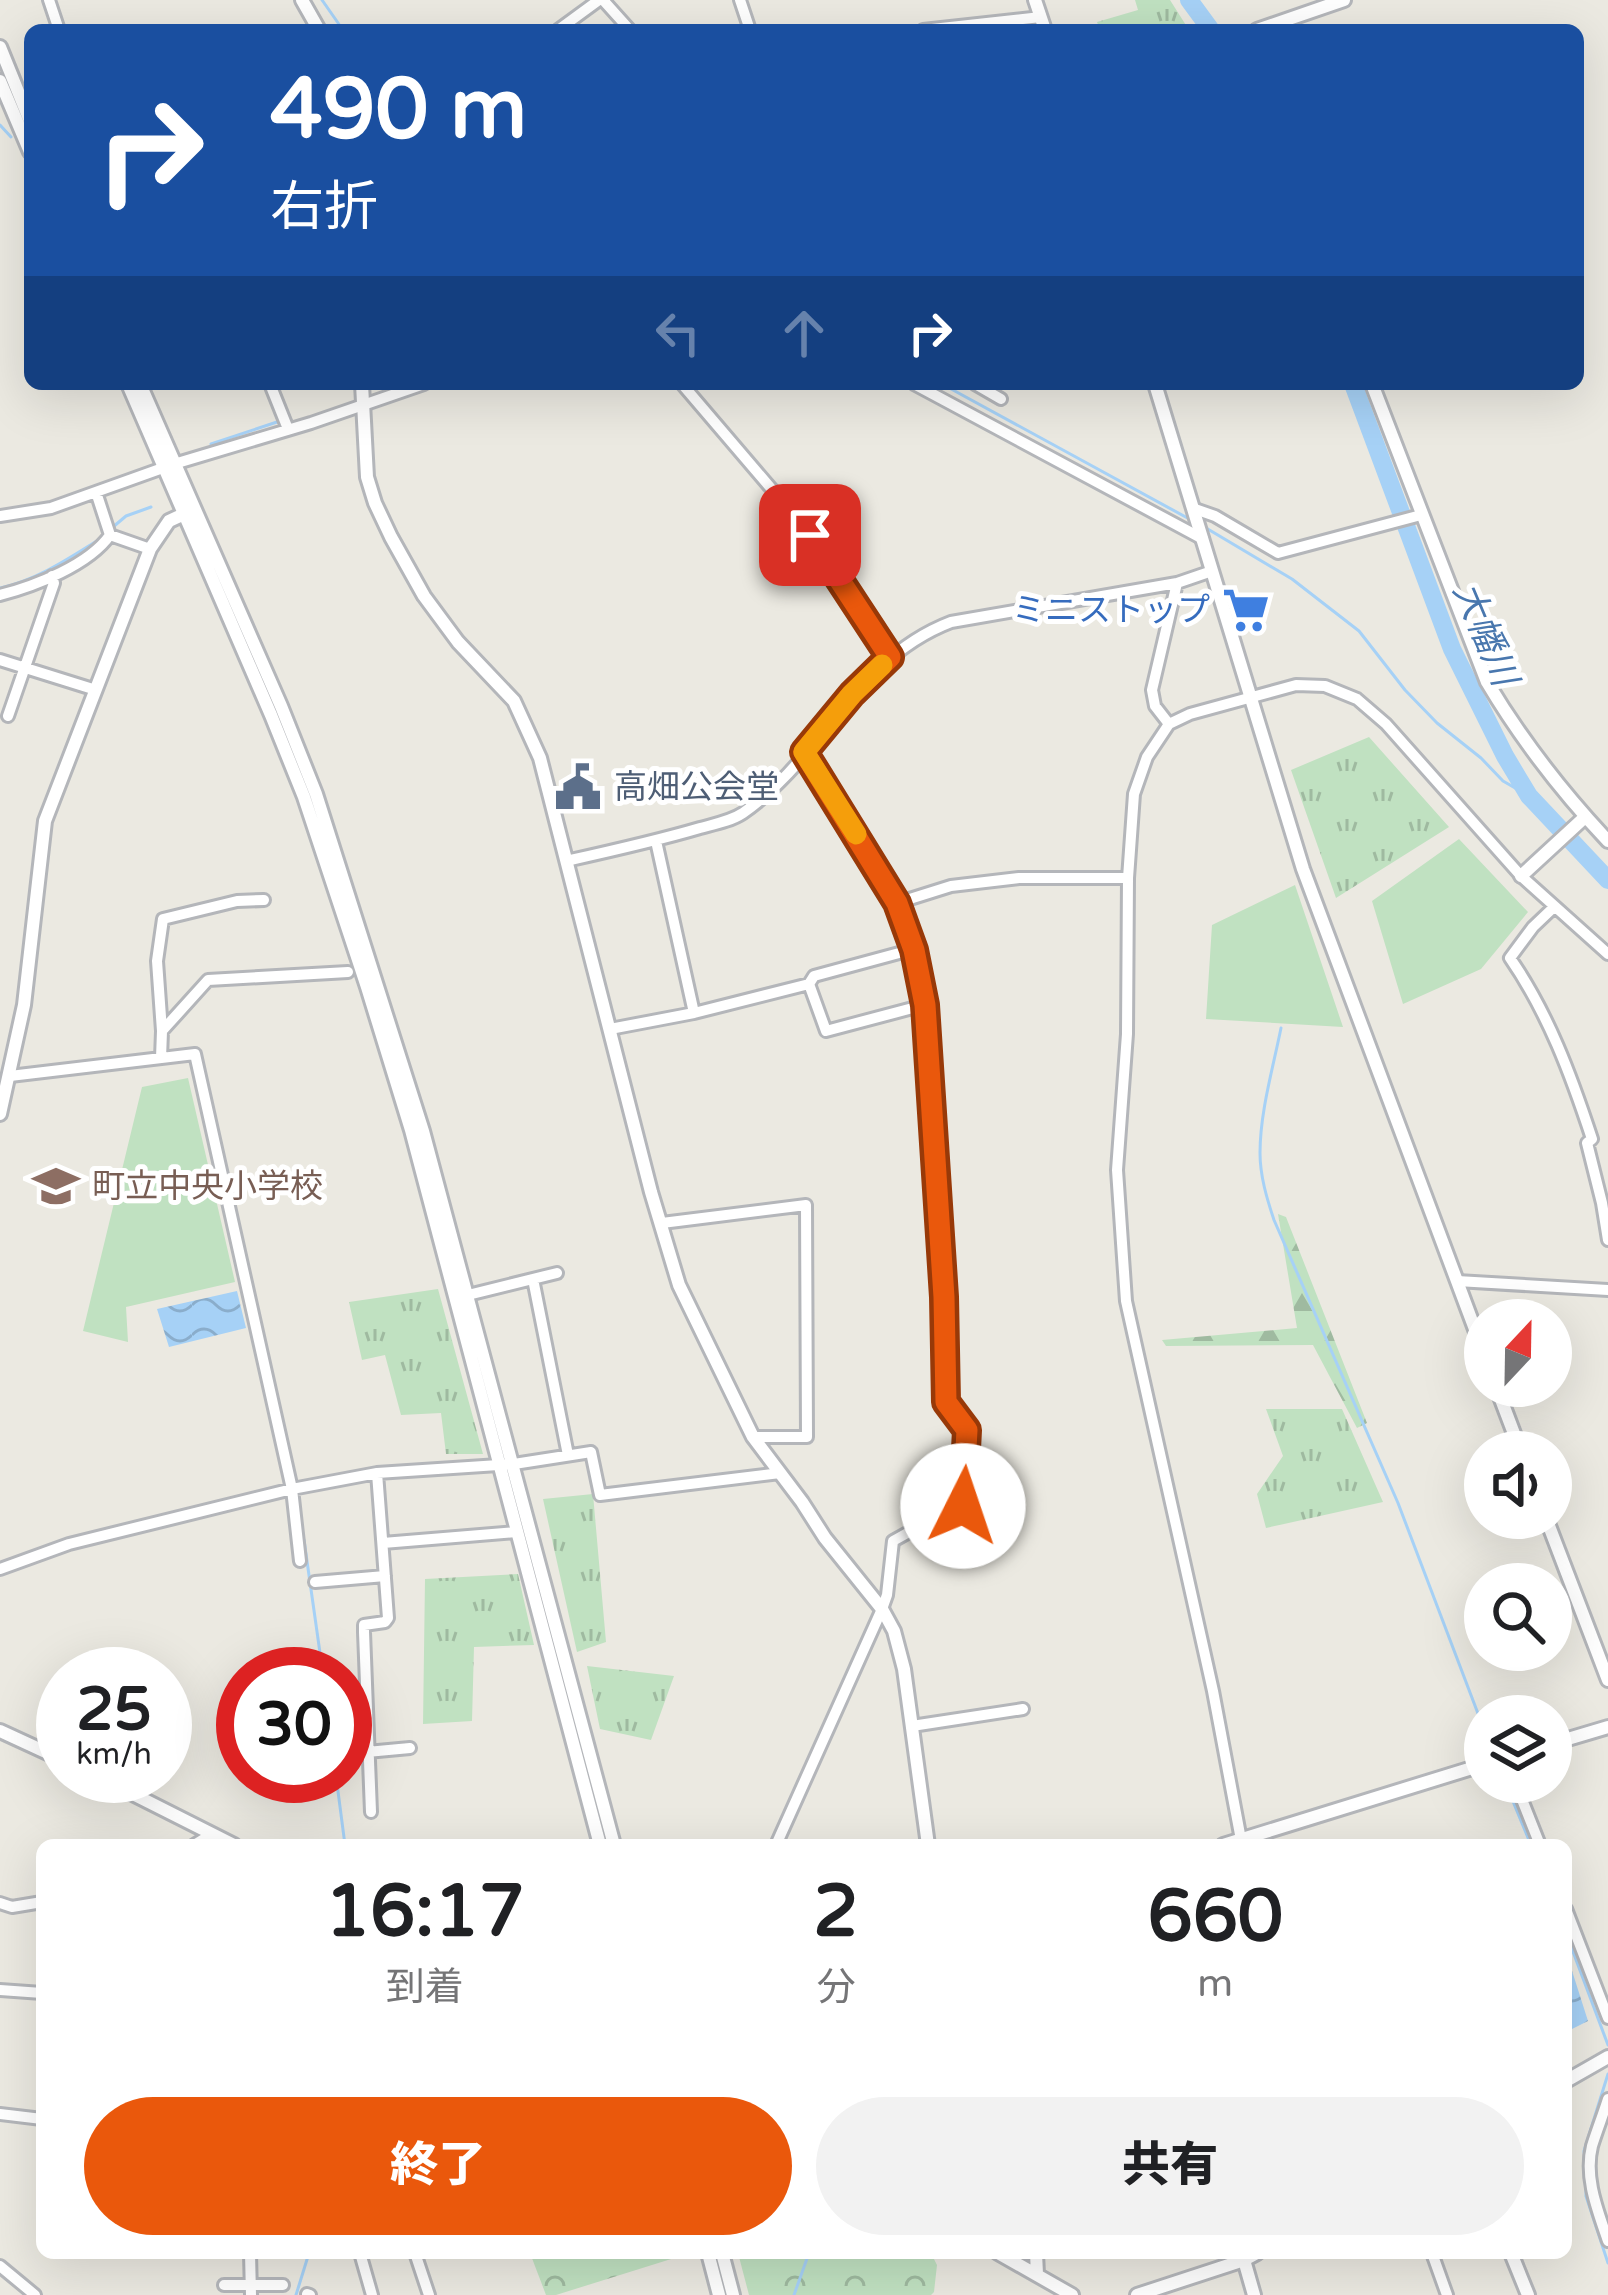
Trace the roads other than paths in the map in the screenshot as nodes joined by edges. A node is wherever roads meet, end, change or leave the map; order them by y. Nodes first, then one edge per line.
1 (601, 0) edge
2 (1035, 0) edge
3 (1295, 0) edge
4 (1344, 0) edge
5 (1300, 16) junction
6 (574, 24) edge
7 (624, 24) edge
8 (1043, 24) edge
9 (1275, 24) edge
10 (0, 47) edge
11 (0, 81) edge
12 (24, 106) edge
13 (24, 138) edge
14 (131, 390) edge
15 (142, 390) edge
16 (272, 390) edge
17 (363, 390) edge
18 (407, 390) edge
19 (687, 390) edge
20 (925, 390) edge
21 (986, 390) edge
22 (1158, 390) edge
23 (1374, 390) edge
24 (1001, 398) dead end
25 (365, 405) junction
26 (288, 429) junction
27 (169, 465) junction
28 (96, 492) junction
29 (1196, 512) junction
30 (184, 514) junction
31 (1421, 515) junction
32 (0, 516) edge
33 (110, 535) junction
34 (1202, 536) junction
35 (150, 548) junction
36 (1212, 571) junction
37 (52, 576) junction
38 (1177, 584) junction
39 (0, 595) edge
40 (890, 657) junction
41 (0, 660) edge
42 (23, 667) junction
43 (96, 690) junction
44 (1250, 696) junction
45 (8, 716) dead end
46 (1169, 724) junction
47 (804, 752) junction
48 (1585, 817) junction
49 (656, 841) junction
50 (1608, 841) edge
51 (566, 861) junction
52 (1522, 876) junction
53 (1128, 878) junction
54 (264, 900) dead end
55 (897, 903) junction
56 (1554, 907) junction
57 (914, 950) junction
58 (1608, 954) edge
59 (348, 972) dead end
60 (809, 984) junction
61 (925, 1005) junction
62 (694, 1013) junction
63 (610, 1029) junction
64 (162, 1031) junction
65 (7, 1055) edge
66 (160, 1058) junction
67 (10, 1076) junction
68 (0, 1114) edge
69 (662, 1222) junction
70 (1608, 1240) edge
71 (557, 1273) dead end
72 (533, 1279) junction
73 (1456, 1281) junction
74 (1608, 1290) edge
75 (468, 1295) junction
76 (1464, 1302) edge
77 (753, 1437) junction
78 (568, 1455) junction
79 (506, 1464) junction
80 (376, 1473) junction
81 (780, 1473) junction
82 (292, 1489) junction
83 (517, 1532) junction
84 (1554, 1539) edge
85 (383, 1543) junction
86 (300, 1562) dead end
87 (0, 1569) edge
88 (385, 1576) junction
89 (315, 1582) dead end
90 (882, 1609) junction
91 (364, 1647) edge
92 (1608, 1680) edge
93 (1023, 1709) dead end
94 (911, 1726) junction
95 (1608, 1727) edge
96 (0, 1731) edge
97 (1572, 1738) edge
98 (36, 1748) edge
99 (410, 1748) dead end
100 (372, 1752) edge
101 (1464, 1770) edge
102 (151, 1803) edge
103 (370, 1803) edge
104 (1523, 1803) edge
105 (371, 1812) dead end
106 (212, 1834) junction
107 (204, 1839) edge
108 (222, 1839) edge
109 (598, 1839) edge
110 (612, 1839) edge
111 (779, 1839) edge
112 (927, 1839) edge
113 (1241, 1839) edge
114 (1251, 1839) edge
115 (1538, 1839) edge
116 (0, 1903) edge
117 (36, 1903) edge
118 (1572, 1925) edge
119 (0, 1990) edge
120 (36, 1993) edge
121 (1608, 2018) edge
122 (1608, 2057) edge
123 (1572, 2078) edge
124 (1608, 2099) edge
125 (0, 2114) edge
126 (36, 2118) edge
127 (1608, 2241) edge
128 (250, 2259) edge
129 (362, 2259) edge
130 (417, 2259) edge
131 (710, 2259) edge
132 (724, 2259) edge
133 (1009, 2259) edge
134 (1036, 2259) edge
135 (1242, 2259) edge
136 (1251, 2259) edge
137 (1434, 2259) edge
138 (1513, 2259) edge
139 (0, 2266) edge
140 (1037, 2274) junction
141 (283, 2284) dead end
142 (224, 2285) dead end
143 (250, 2290) edge
144 (35, 2295) edge
145 (372, 2295) edge
146 (428, 2295) edge
147 (719, 2295) edge
148 (733, 2295) edge
149 (1072, 2295) edge
150 (1137, 2295) edge
151 (1254, 2295) edge
152 (1448, 2295) edge
153 (1528, 2295) edge

1 - 6 street
1 - 7 street
2 - 8 street
3 - 5 street
4 - 5 street
5 - 9 street
10 - 12 street
11 - 13 street
14 - 27 street
15 - 27 street
16 - 26 street
17 - 25 street
18 - 25 street
19 - 40 street
20 - 34 street
21 - 24 street
22 - 29 street
23 - 31 street
25 - 26 street
25 - 51 street
26 - 27 street
27 - 28 street
27 - 30 street
27 - 75 street
28 - 32 street
28 - 33 street
29 - 31 street
29 - 34 street
30 - 35 street
30 - 79 street
31 - 48 street
33 - 35 street
33 - 37 street
34 - 36 street
35 - 43 street
36 - 38 street
36 - 44 street
37 - 39 street
37 - 42 street
38 - 40 street
38 - 46 street
40 - 47 street
41 - 42 street
42 - 43 street
42 - 45 street
43 - 65 street
44 - 46 street
44 - 52 street
44 - 73 street
46 - 53 street
47 - 49 street
47 - 55 street
48 - 50 street
48 - 52 street
49 - 51 street
49 - 62 street
51 - 63 street
52 - 56 street
53 - 55 street
53 - 113 street
54 - 64 street
55 - 57 street
56 - 58 street
56 - 70 street
57 - 60 street
57 - 61 street
59 - 64 street
60 - 61 street
60 - 62 street
61 - 90 street
62 - 63 street
63 - 69 street
64 - 66 street
65 - 67 street
66 - 67 street
66 - 82 street
67 - 68 street
69 - 77 street
69 - 77 street
71 - 72 street
72 - 75 street
72 - 78 street
73 - 74 street
73 - 76 street
75 - 79 street
77 - 81 street
78 - 79 street
78 - 81 street
79 - 80 street
79 - 83 street
79 - 110 street
80 - 82 street
80 - 85 street
81 - 90 street
82 - 86 street
82 - 87 street
83 - 85 street
83 - 109 street
84 - 92 street
85 - 88 street
88 - 89 street
88 - 91 street
90 - 94 street
90 - 111 street
93 - 94 street
94 - 112 street
95 - 97 street
96 - 98 street
99 - 100 street
101 - 114 street
102 - 106 street
103 - 105 street
104 - 115 street
106 - 107 street
106 - 108 street
116 - 117 street
118 - 121 street
119 - 120 street
122 - 123 street
124 - 127 street
125 - 126 street
128 - 143 street
129 - 145 street
130 - 146 street
131 - 147 street
132 - 148 street
133 - 140 street
134 - 140 street
135 - 150 street
136 - 151 street
137 - 152 street
138 - 153 street
139 - 144 street
140 - 149 street
141 - 143 street
142 - 143 street

